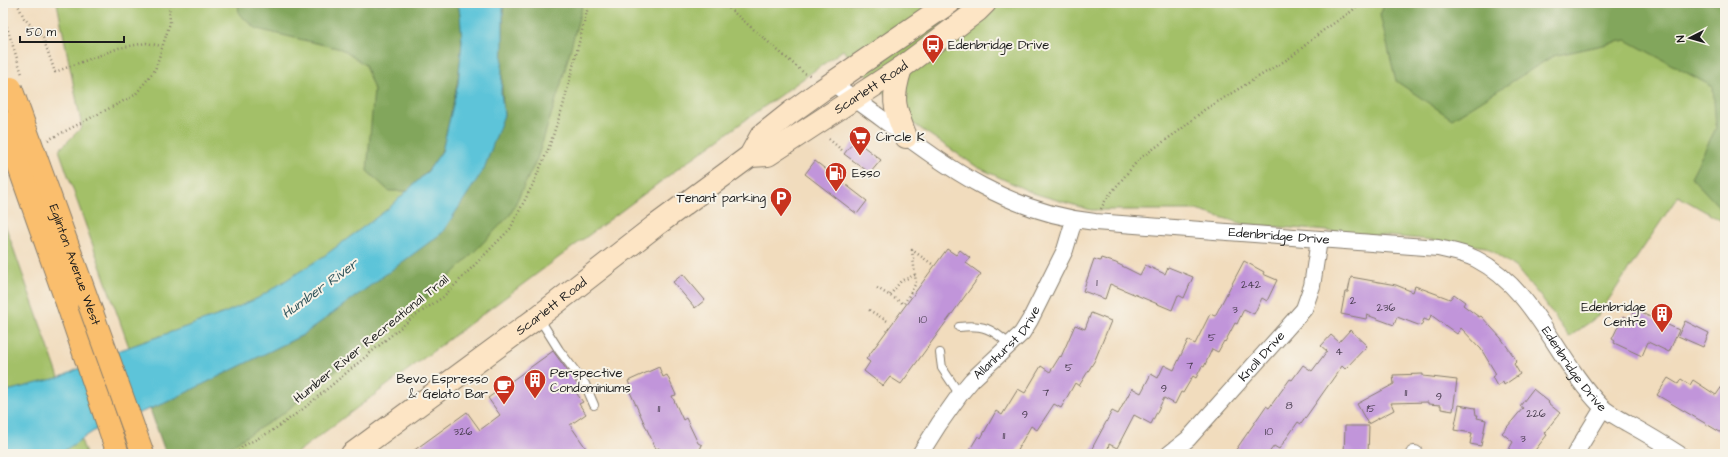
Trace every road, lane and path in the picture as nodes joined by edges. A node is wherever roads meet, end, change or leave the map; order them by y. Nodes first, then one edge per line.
1 (18, 3) edge
2 (169, 3) edge
3 (589, 3) edge
4 (724, 3) edge
5 (949, 3) edge
6 (985, 3) edge
7 (1360, 3) edge
8 (3, 15) edge
9 (162, 46) junction
10 (901, 68) junction
11 (822, 79) junction
12 (13, 81) edge
13 (856, 98) junction
14 (3, 122) edge
15 (906, 137) junction
16 (829, 139) dead end
17 (46, 141) dead end
18 (844, 152) dead end
19 (750, 156) junction
20 (1074, 220) junction
21 (1095, 222) junction
22 (1319, 240) junction
23 (932, 264) dead end
24 (915, 275) junction
25 (877, 288) dead end
26 (890, 295) junction
27 (869, 310) dead end
28 (538, 317) junction
29 (889, 322) dead end
30 (959, 327) dead end
31 (1009, 344) junction
32 (940, 353) dead end
33 (960, 395) junction
34 (594, 405) dead end
35 (1603, 408) junction
36 (361, 451) edge
37 (118, 454) edge
38 (143, 454) edge
39 (236, 454) edge
40 (920, 454) edge
41 (1170, 454) edge
42 (1575, 454) edge
43 (1679, 454) edge

1 - 9 path
2 - 9 path
3 - 39 path, Humber River Recreational Trail
4 - 11 path
5 - 11 main road, Scarlett Road
6 - 10 main road, Scarlett Road
7 - 21 path
8 - 12 path
9 - 17 path
10 - 13 main road, Scarlett Road
10 - 15 main road
11 - 13 street, Edenbridge Drive
11 - 19 main road, Scarlett Road
12 - 38 main road, Eglinton Avenue West, bridge
13 - 15 street, Edenbridge Drive
13 - 19 main road, Scarlett Road
14 - 37 main road, Eglinton Avenue West, bridge
15 - 20 street, Edenbridge Drive
16 - 18 path
19 - 28 main road, Scarlett Road
20 - 21 street, Edenbridge Drive
20 - 31 street, Allanhurst Drive
21 - 22 street, Edenbridge Drive
22 - 35 street, Edenbridge Drive
22 - 41 street, Knoll Drive
23 - 24 path
24 - 26 path
24 - 26 path
25 - 26 path
27 - 29 path
28 - 34 lane
28 - 36 main road, Scarlett Road
30 - 31 lane
31 - 33 street, Allanhurst Drive
32 - 33 lane
33 - 40 street, Allanhurst Drive
35 - 42 street
35 - 43 street, Edenbridge Drive

